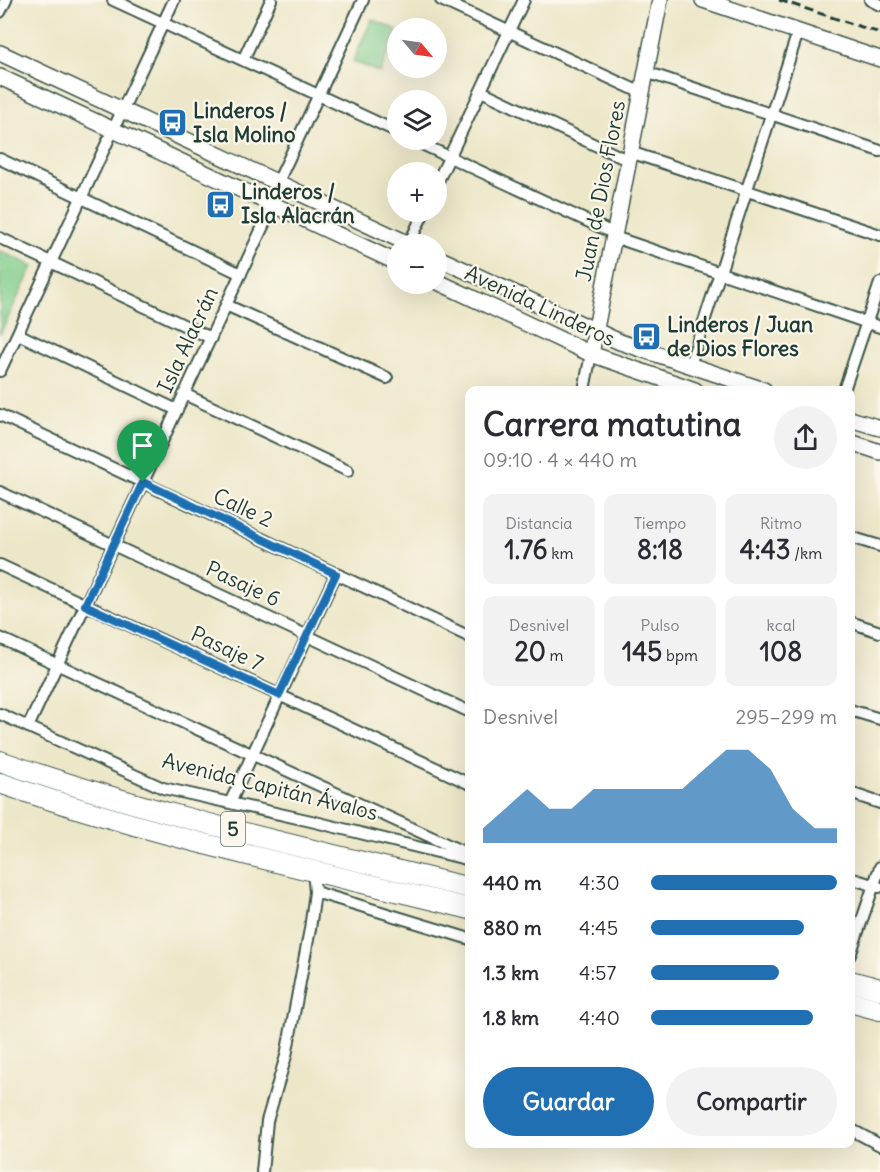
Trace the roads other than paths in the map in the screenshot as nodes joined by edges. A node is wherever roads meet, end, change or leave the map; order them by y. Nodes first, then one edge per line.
1 (6, 0) edge
2 (113, 0) edge
3 (174, 0) edge
4 (272, 0) edge
5 (363, 0) edge
6 (441, 0) edge
7 (524, 0) edge
8 (660, 0) edge
9 (703, 0) edge
10 (0, 12) edge
11 (163, 23) junction
12 (509, 32) junction
13 (798, 32) junction
14 (0, 53) edge
15 (880, 59) edge
16 (243, 60) junction
17 (646, 72) junction
18 (0, 77) edge
19 (481, 91) junction
20 (642, 93) junction
21 (319, 96) junction
22 (122, 110) junction
23 (772, 114) junction
24 (387, 127) edge
25 (113, 130) junction
26 (434, 150) edge
27 (880, 150) edge
28 (630, 156) junction
29 (450, 157) junction
30 (0, 159) edge
31 (447, 163) edge
32 (278, 184) junction
33 (747, 190) junction
34 (81, 198) junction
35 (273, 205) junction
36 (387, 234) edge
37 (880, 235) edge
38 (614, 236) junction
39 (0, 238) edge
40 (387, 258) edge
41 (51, 262) junction
42 (447, 262) edge
43 (720, 273) junction
44 (241, 274) junction
45 (880, 283) edge
46 (447, 286) edge
47 (226, 304) junction
48 (867, 323) junction
49 (880, 327) edge
50 (596, 332) junction
51 (18, 334) junction
52 (211, 338) junction
53 (591, 354) junction
54 (690, 365) junction
55 (0, 371) edge
56 (387, 378) dead end
57 (585, 386) edge
58 (683, 386) edge
59 (752, 386) edge
60 (845, 386) edge
61 (184, 394) junction
62 (177, 410) junction
63 (0, 415) edge
64 (855, 420) edge
65 (880, 428) edge
66 (855, 444) edge
67 (880, 452) edge
68 (348, 471) dead end
69 (143, 482) junction
70 (0, 492) edge
71 (855, 538) edge
72 (113, 545) junction
73 (880, 546) edge
74 (0, 565) edge
75 (336, 574) junction
76 (85, 605) junction
77 (855, 624) edge
78 (880, 632) edge
79 (465, 635) edge
80 (307, 636) junction
81 (0, 638) edge
82 (57, 664) junction
83 (279, 695) junction
84 (465, 710) edge
85 (855, 712) edge
86 (0, 714) edge
87 (880, 719) edge
88 (28, 727) junction
89 (252, 754) junction
90 (0, 760) edge
91 (465, 782) edge
92 (0, 783) edge
93 (855, 795) edge
94 (230, 803) junction
95 (880, 803) edge
96 (465, 853) edge
97 (465, 859) edge
98 (880, 867) edge
99 (313, 871) junction
100 (855, 880) edge
101 (465, 887) edge
102 (877, 887) edge
103 (315, 892) junction
104 (465, 908) edge
105 (465, 937) edge
106 (855, 942) edge
107 (855, 982) edge
108 (880, 989) edge
109 (855, 1003) edge
110 (880, 1010) edge
111 (855, 1132) edge
112 (880, 1145) edge
113 (262, 1172) edge

1 - 10 street
2 - 11 street
3 - 11 street
4 - 16 street
5 - 21 street, Isla Alacrán
6 - 12 street
7 - 12 street
8 - 17 street, Juan de Dios Flores
9 - 13 street
11 - 16 street
11 - 22 street
12 - 19 street
12 - 20 street
13 - 15 street
13 - 23 street
14 - 22 street
16 - 21 street
17 - 20 street, Juan de Dios Flores
17 - 23 street
18 - 25 street
19 - 28 street
19 - 29 street
20 - 28 street, Juan de Dios Flores
21 - 24 street
21 - 32 street, Isla Alacrán
22 - 25 street
22 - 32 street
23 - 27 street
23 - 33 street
25 - 34 street
25 - 35 street
26 - 29 street
28 - 33 street
28 - 38 street, Juan de Dios Flores
29 - 31 street
29 - 38 street
30 - 34 street
32 - 35 street, Isla Alacrán
32 - 36 street
33 - 37 street
33 - 43 street
34 - 41 street
34 - 44 street
35 - 40 street
35 - 44 street, Isla Alacrán
38 - 43 street
38 - 50 street, Juan de Dios Flores
39 - 41 street
41 - 51 street
41 - 52 street
42 - 50 street, Avenida Linderos
43 - 48 street
43 - 54 street
44 - 47 street, Isla Alacrán
45 - 48 street
46 - 53 street, Avenida Linderos
47 - 52 street, Isla Alacrán
47 - 56 street
48 - 49 street
48 - 60 street
50 - 53 street, Juan de Dios Flores
50 - 54 street, Avenida Linderos
51 - 55 street
51 - 62 street
52 - 61 street, Isla Alacrán
53 - 57 street, Juan de Dios Flores
53 - 58 street, Avenida Linderos
54 - 59 street, Avenida Linderos
61 - 62 street, Isla Alacrán
61 - 68 street
62 - 69 street, Isla Alacrán
63 - 69 street, Calle 2
64 - 65 street
66 - 67 street
69 - 72 street, Isla Alacrán
69 - 75 street, Calle 2
70 - 72 street, Pasaje 6
71 - 73 street
72 - 76 street, Isla Alacrán
72 - 80 street, Pasaje 6
74 - 76 street, Pasaje 7
75 - 79 street, Calle 2
75 - 80 street
76 - 82 street, Isla Alacrán
76 - 83 street, Pasaje 7
77 - 78 street
80 - 83 street
80 - 84 street, Pasaje 6
81 - 82 street
82 - 88 street, Isla Alacrán
82 - 89 street
83 - 89 street
83 - 91 street, Pasaje 7
85 - 87 street
86 - 88 street, Avenida Capitán Ávalos
88 - 94 street, Avenida Capitán Ávalos
89 - 94 street
89 - 96 street
90 - 101 highway, 5
92 - 99 highway, 5
93 - 95 street
94 - 97 street, Avenida Capitán Ávalos
98 - 102 street
99 - 103 street
99 - 104 highway, 5
100 - 102 street
102 - 106 street
103 - 105 street
103 - 113 street
107 - 108 highway
109 - 110 highway
111 - 112 street

